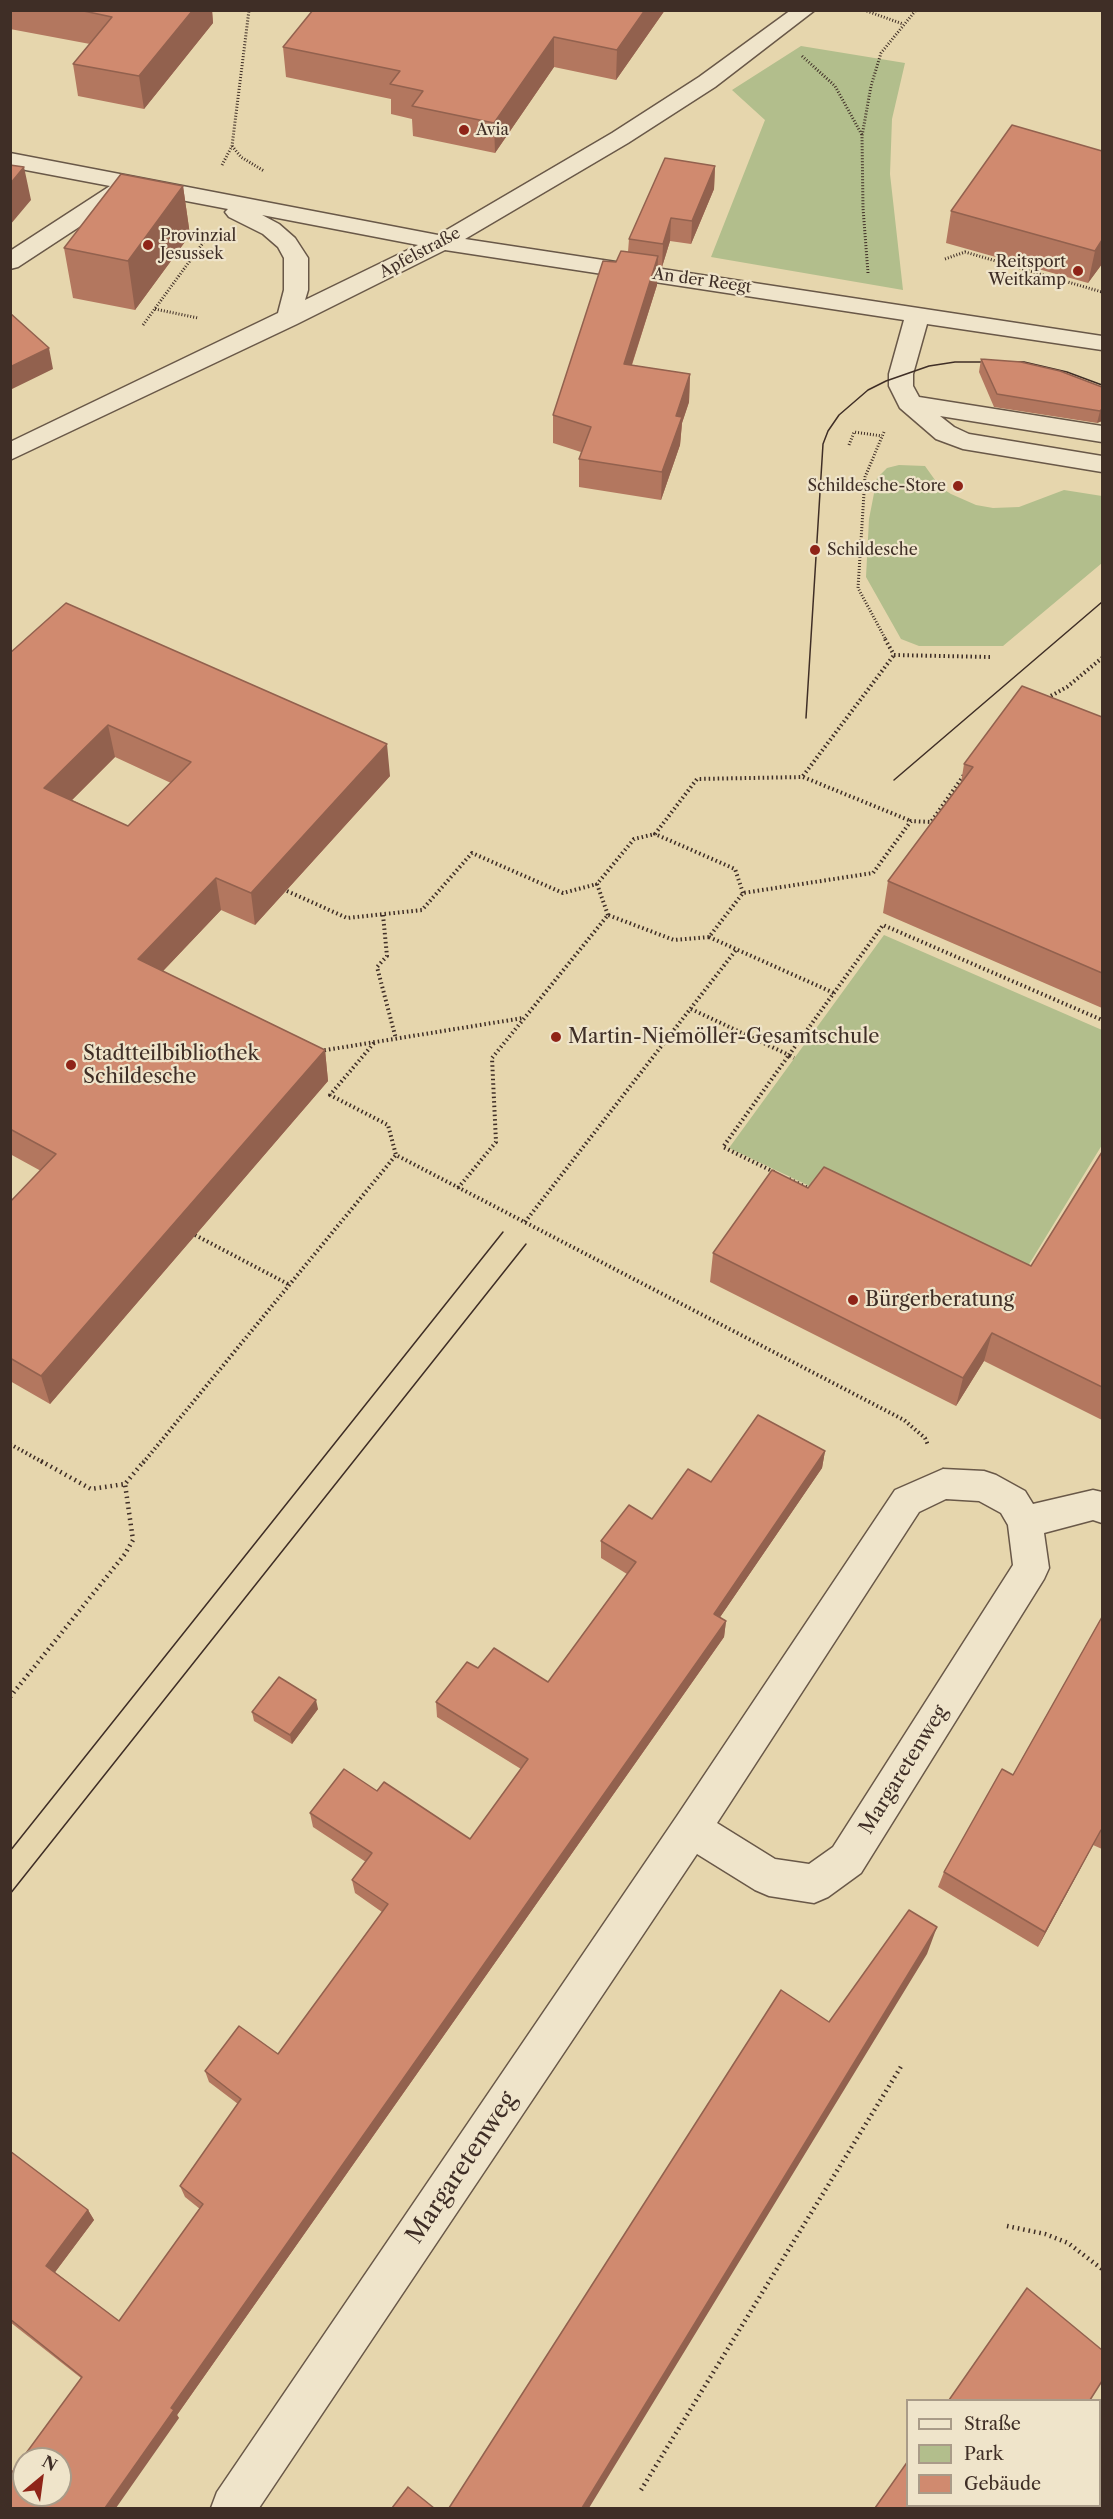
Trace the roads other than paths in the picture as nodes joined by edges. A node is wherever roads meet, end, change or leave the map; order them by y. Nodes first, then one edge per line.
1 (805, 10) edge
2 (10, 160) edge
3 (129, 183) junction
4 (196, 195) junction
5 (442, 243) junction
6 (10, 262) edge
7 (918, 314) junction
8 (288, 319) junction
9 (1102, 343) edge
10 (909, 403) junction
11 (1102, 434) edge
12 (10, 452) edge
13 (1102, 464) edge
14 (1102, 1508) edge
15 (1025, 1522) junction
16 (691, 1828) junction
17 (233, 2508) edge

1 - 5 street, Apfelstraße
2 - 3 street, An der Reegt
3 - 4 street, An der Reegt
3 - 6 street
4 - 5 street, An der Reegt
4 - 8 street, An der Reegt
5 - 7 street, An der Reegt
5 - 8 street, Apfelstraße
7 - 9 street, An der Reegt
7 - 10 street
8 - 12 street, Apfelstraße
10 - 11 street
10 - 13 street
14 - 15 street
15 - 16 street, Margaretenweg
15 - 16 street, Margaretenweg
16 - 17 street, Margaretenweg

